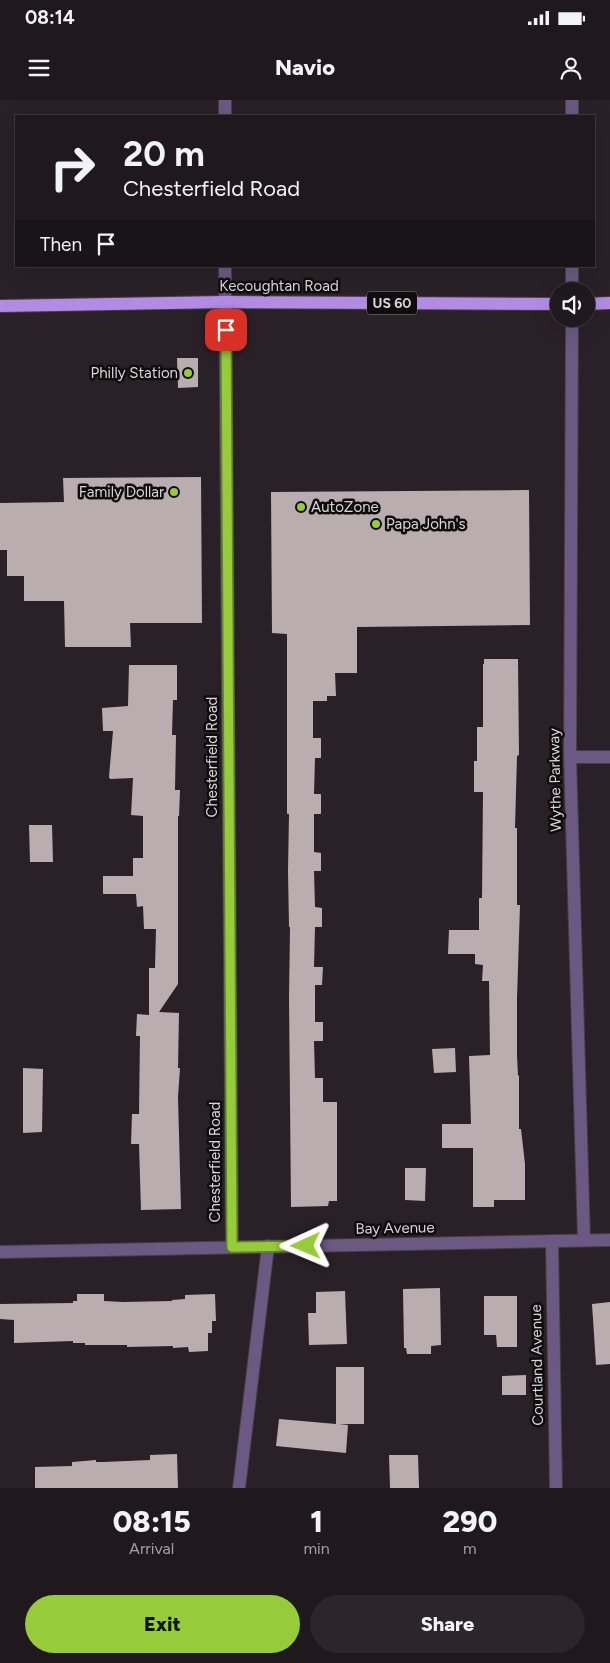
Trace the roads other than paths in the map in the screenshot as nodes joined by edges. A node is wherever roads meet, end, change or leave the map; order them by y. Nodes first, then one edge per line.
1 (225, 100) edge
2 (572, 100) edge
3 (225, 115) edge
4 (572, 115) edge
5 (225, 267) edge
6 (572, 267) edge
7 (572, 282) edge
8 (225, 302) junction
9 (610, 303) edge
10 (550, 304) edge
11 (595, 304) edge
12 (0, 306) edge
13 (572, 327) edge
14 (570, 757) junction
15 (610, 757) edge
16 (584, 1240) junction
17 (610, 1240) edge
18 (552, 1241) junction
19 (268, 1246) junction
20 (232, 1247) junction
21 (0, 1252) edge
22 (239, 1488) edge
23 (556, 1488) edge

1 - 3 street
2 - 4 street
5 - 8 street, Chesterfield Road
6 - 7 street
8 - 10 main road, Kecoughtan Road / US 60
8 - 12 main road, Kecoughtan Road / US 60
8 - 20 street, Chesterfield Road
9 - 11 main road
13 - 14 street, Wythe Parkway
14 - 15 street
14 - 16 street, Wythe Parkway
16 - 17 street, Bay Avenue
16 - 18 street, Bay Avenue
18 - 19 street, Bay Avenue
18 - 23 street, Courtland Avenue
19 - 20 street, Bay Avenue
19 - 22 street
20 - 21 street, Bay Avenue

